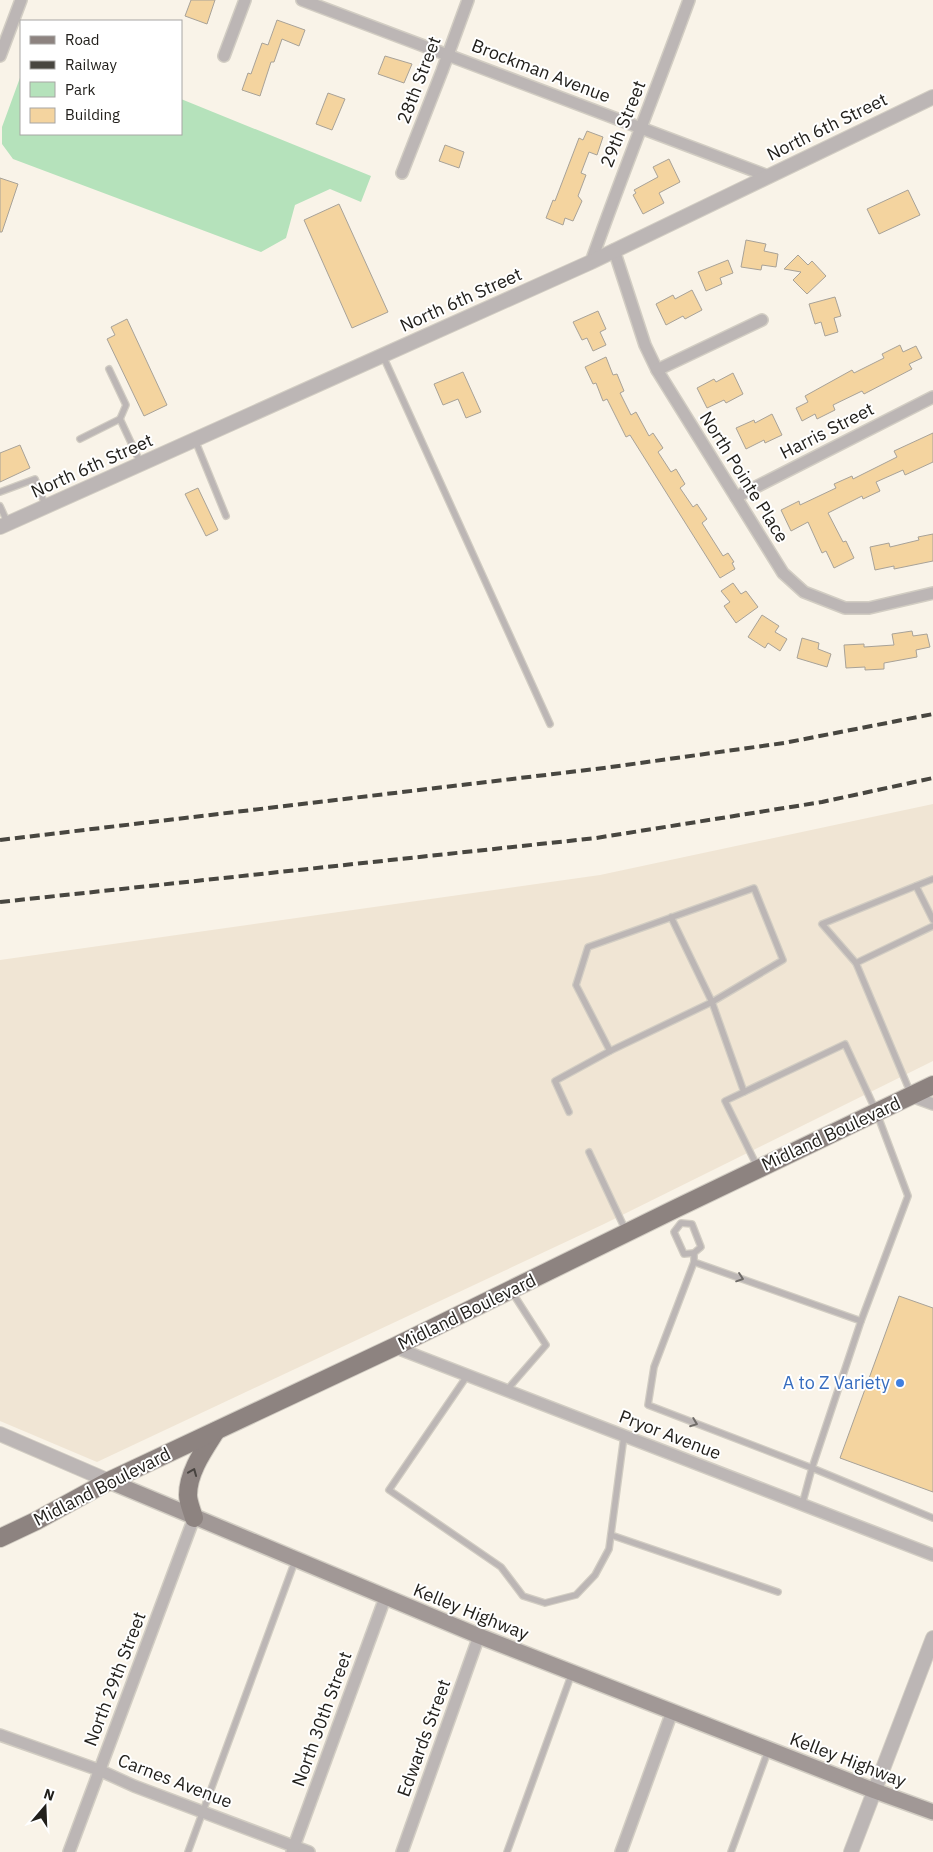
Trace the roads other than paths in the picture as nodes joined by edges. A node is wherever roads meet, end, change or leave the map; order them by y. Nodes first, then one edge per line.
1 (21, 0) edge
2 (245, 0) edge
3 (302, 0) edge
4 (468, 0) edge
5 (689, 0) edge
6 (448, 55) junction
7 (0, 56) edge
8 (224, 56) dead end
9 (933, 97) edge
10 (642, 128) junction
11 (402, 173) dead end
12 (768, 176) junction
13 (614, 250) junction
14 (591, 262) junction
15 (762, 320) dead end
16 (383, 356) junction
17 (109, 368) dead end
18 (657, 370) junction
19 (933, 397) edge
20 (120, 419) junction
21 (80, 439) dead end
22 (195, 440) junction
23 (141, 464) junction
24 (0, 492) edge
25 (736, 497) junction
26 (0, 506) edge
27 (46, 507) junction
28 (226, 516) dead end
29 (4, 526) edge
30 (933, 593) edge
31 (550, 724) dead end
32 (933, 879) edge
33 (916, 886) junction
34 (671, 917) junction
35 (933, 920) edge
36 (933, 926) edge
37 (856, 963) junction
38 (712, 1002) junction
39 (610, 1051) junction
40 (933, 1085) edge
41 (744, 1092) junction
42 (911, 1096) junction
43 (933, 1104) edge
44 (876, 1111) junction
45 (569, 1112) dead end
46 (589, 1152) dead end
47 (758, 1168) junction
48 (679, 1215) junction
49 (627, 1233) junction
50 (694, 1254) junction
51 (694, 1262) junction
52 (511, 1290) junction
53 (862, 1321) junction
54 (394, 1347) junction
55 (467, 1376) junction
56 (506, 1391) junction
57 (216, 1431) junction
58 (0, 1434) edge
59 (624, 1436) junction
60 (812, 1468) junction
61 (109, 1481) junction
62 (802, 1505) junction
63 (194, 1518) junction
64 (933, 1518) edge
65 (611, 1535) junction
66 (0, 1538) edge
67 (933, 1555) edge
68 (295, 1560) junction
69 (778, 1592) dead end
70 (385, 1598) junction
71 (479, 1636) junction
72 (933, 1638) edge
73 (572, 1673) junction
74 (672, 1712) junction
75 (0, 1734) edge
76 (768, 1750) junction
77 (99, 1770) junction
78 (875, 1791) junction
79 (204, 1812) junction
80 (933, 1812) edge
81 (293, 1849) edge
82 (69, 1852) edge
83 (188, 1852) edge
84 (309, 1852) edge
85 (402, 1852) edge
86 (507, 1852) edge
87 (620, 1852) edge
88 (731, 1852) edge
89 (851, 1852) edge

1 - 7 street
2 - 8 street
3 - 6 street, Brockman Avenue
4 - 6 street, 28th Street
5 - 10 street, 29th Street
6 - 10 street, Brockman Avenue
6 - 11 street, 28th Street
9 - 12 street, North 6th Street
10 - 12 street, Brockman Avenue
10 - 14 street, 29th Street
12 - 13 street, North 6th Street
13 - 14 street, North 6th Street
13 - 18 street, North Pointe Place
14 - 16 street, North 6th Street
15 - 18 street
16 - 22 street, North 6th Street
16 - 31 lane
17 - 20 lane
18 - 25 street, North Pointe Place
19 - 25 street, Harris Street
20 - 21 lane
20 - 23 lane
22 - 23 street, North 6th Street
22 - 28 lane
23 - 27 street, North 6th Street
24 - 27 lane
25 - 30 street, North Pointe Place
26 - 29 lane
27 - 29 street, North 6th Street
32 - 33 lane
33 - 35 lane
33 - 37 lane
34 - 38 lane
34 - 38 lane
34 - 39 lane
36 - 37 lane
37 - 42 lane
38 - 39 lane
38 - 41 lane
39 - 45 lane
40 - 42 main road, Midland Boulevard
41 - 44 lane
41 - 47 lane
42 - 43 street
42 - 44 main road, Midland Boulevard
44 - 47 main road, Midland Boulevard
44 - 53 lane
46 - 49 lane
47 - 48 main road, Midland Boulevard
48 - 49 main road, Midland Boulevard
48 - 50 lane
48 - 50 lane
49 - 52 main road, Midland Boulevard
50 - 51 lane
51 -> 53 lane
51 -> 60 lane
52 - 54 main road, Midland Boulevard
52 - 56 lane
53 - 60 lane
54 - 55 street, Pryor Avenue
54 - 57 main road, Midland Boulevard
55 - 56 street, Pryor Avenue
55 - 65 lane
56 - 59 street, Pryor Avenue
57 - 61 main road, Midland Boulevard
63 -> 57 main road
58 - 61 street, Kelley Highway
59 - 62 street, Pryor Avenue
59 - 65 lane
60 - 62 lane
60 - 64 lane
61 - 63 main road, Kelley Highway
61 - 66 main road, Midland Boulevard
62 - 67 street, Pryor Avenue
63 - 68 main road, Kelley Highway
63 - 77 street, North 29th Street
65 - 69 lane
68 - 70 main road, Kelley Highway
68 - 79 lane
70 - 71 main road, Kelley Highway
70 - 81 street, North 30th Street
71 - 73 main road, Kelley Highway
71 - 85 street, Edwards Street
72 - 78 street
73 - 74 main road, Kelley Highway
73 - 86 lane
74 - 76 main road, Kelley Highway
74 - 87 street
75 - 77 street, Carnes Avenue
76 - 78 main road, Kelley Highway
76 - 88 lane
77 - 79 street, Carnes Avenue
77 - 82 street, North 29th Street
78 - 80 main road, Kelley Highway
78 - 89 street
79 - 81 street, Carnes Avenue
79 - 83 lane
81 - 84 street, Carnes Avenue

